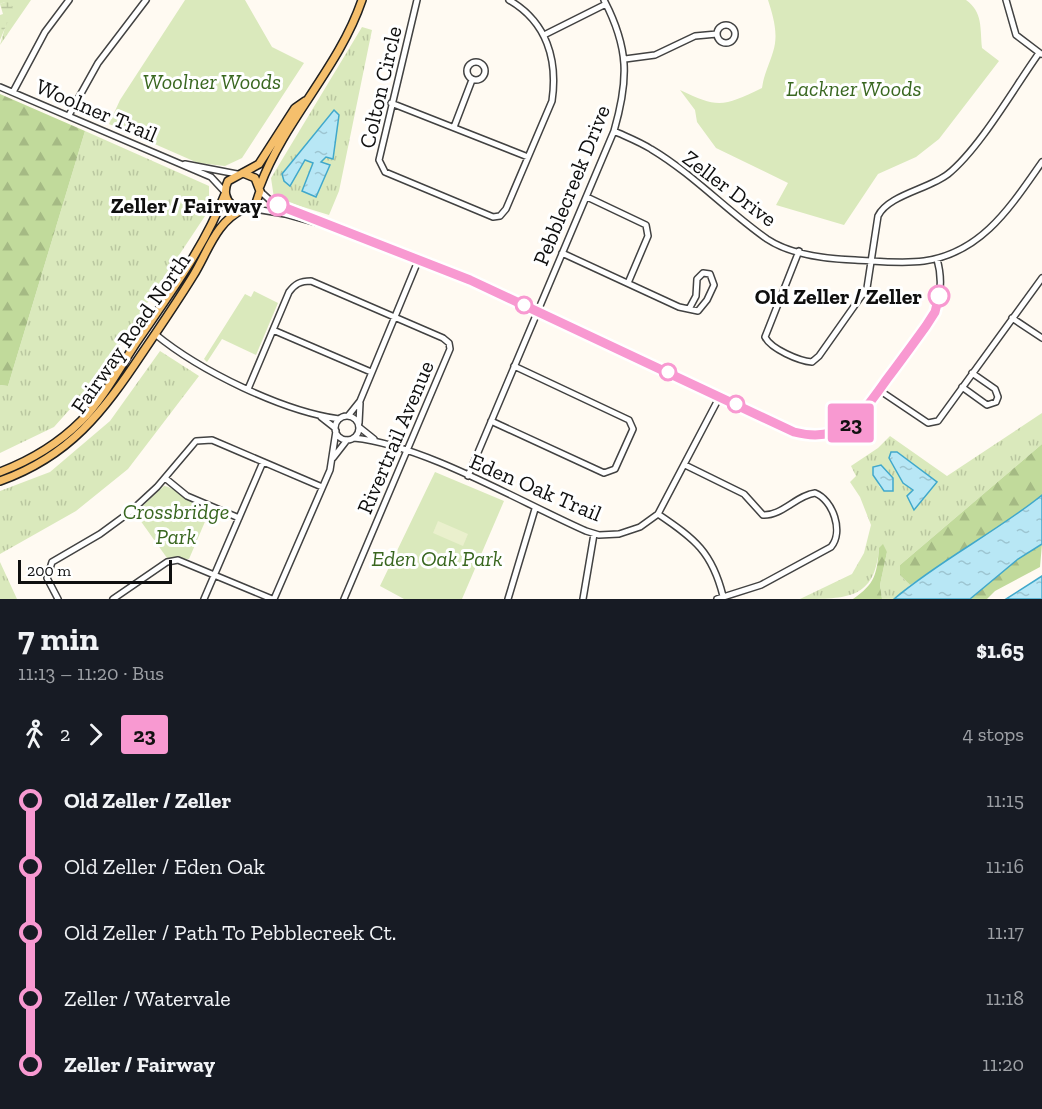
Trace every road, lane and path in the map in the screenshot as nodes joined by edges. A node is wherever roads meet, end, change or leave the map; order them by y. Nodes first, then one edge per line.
1 (69, 0) edge
2 (146, 0) edge
3 (362, 0) edge
4 (417, 0) edge
5 (509, 0) edge
6 (1006, 0) edge
7 (605, 2) edge
8 (717, 34) dead end
9 (544, 35) junction
10 (1041, 54) edge
11 (625, 59) junction
12 (472, 80) dead end
13 (0, 87) edge
14 (13, 92) junction
15 (305, 101) junction
16 (391, 103) junction
17 (69, 115) junction
18 (453, 127) junction
19 (614, 131) junction
20 (528, 157) junction
21 (1042, 162) edge
22 (180, 164) junction
23 (240, 174) junction
24 (260, 189) junction
25 (225, 193) junction
26 (587, 197) junction
27 (247, 208) junction
28 (332, 226) junction
29 (799, 251) junction
30 (562, 253) junction
31 (937, 259) junction
32 (872, 260) junction
33 (418, 261) junction
34 (1042, 278) edge
35 (628, 283) junction
36 (689, 309) junction
37 (537, 311) junction
38 (395, 317) junction
39 (1012, 318) junction
40 (273, 330) junction
41 (155, 334) junction
42 (1042, 338) edge
43 (514, 366) junction
44 (371, 372) junction
45 (972, 373) junction
46 (962, 387) junction
47 (248, 388) junction
48 (879, 390) junction
49 (720, 396) junction
50 (360, 401) junction
51 (320, 416) junction
52 (348, 416) junction
53 (339, 419) junction
54 (491, 421) junction
55 (359, 425) junction
56 (335, 430) junction
57 (351, 439) junction
58 (376, 440) junction
59 (407, 452) junction
60 (333, 458) junction
61 (262, 462) junction
62 (685, 465) junction
63 (0, 472) edge
64 (468, 476) junction
65 (165, 478) junction
66 (0, 481) edge
67 (322, 487) junction
68 (535, 509) junction
69 (658, 514) junction
70 (238, 518) junction
71 (594, 534) junction
72 (214, 574) junction
73 (720, 597) edge
74 (58, 599) edge
75 (113, 599) edge
76 (204, 599) edge
77 (274, 599) edge
78 (345, 599) edge
79 (508, 599) edge
80 (583, 599) edge

1 - 14 street
2 - 17 street
3 - 15 main road
4 - 16 street, Colton Circle
5 - 9 street, Colton Circle
6 - 10 street
7 - 9 street
7 - 11 street, Pebblecreek Drive
8 - 11 street
9 - 20 street, Colton Circle
10 - 32 street
11 - 19 street, Pebblecreek Drive
12 - 18 street
13 - 14 street, Woolner Trail
14 - 17 street, Woolner Trail
15 - 23 main road
15 - 24 main road
16 - 18 street
16 - 20 street, Colton Circle
17 - 22 street, Woolner Trail
18 - 20 street
19 - 26 street, Pebblecreek Drive
19 - 29 street, Zeller Drive
21 - 31 street, Zeller Drive
22 - 23 street, Woolner Trail
22 - 25 street, Woolner Trail
23 - 24 main road
23 - 25 main road
24 - 27 main road
24 - 28 street
25 - 27 main road
25 - 63 main road, Fairway Road North
26 - 30 street, Pebblecreek Drive
26 - 35 street
27 - 28 street
27 - 41 main road, Fairway Road North
28 - 33 street
29 - 32 street, Zeller Drive
29 - 32 street
30 - 35 street
30 - 37 street, Pebblecreek Drive
31 - 32 street, Zeller Drive
31 - 48 street
33 - 37 street
33 - 38 street
34 - 39 street
35 - 36 street
36 - 36 street
37 - 43 street, Pebblecreek Drive
37 - 49 street
38 - 40 street
38 - 44 street
38 - 59 street, Rivertrail Avenue
39 - 42 street
39 - 45 street
40 - 44 street
40 - 47 street
41 - 47 street
41 - 66 main road, Fairway Road North
43 - 54 street, Pebblecreek Drive
43 - 54 street
44 - 50 street
45 - 46 street
45 - 46 street
46 - 48 street
47 - 51 street
48 - 49 street
49 - 62 street
50 - 52 street
50 - 55 street
51 - 53 street
51 - 56 street
52 - 53 street
52 - 55 street
53 - 56 street
54 - 64 street, Pebblecreek Drive
55 - 57 street
55 - 58 street, Eden Oak Trail
56 - 57 street
56 - 60 street
57 - 58 street, Eden Oak Trail
57 - 60 street
58 - 59 street, Eden Oak Trail
59 - 64 street, Eden Oak Trail
59 - 78 street, Rivertrail Avenue
60 - 67 street
61 - 65 street
61 - 67 street
61 - 70 street
62 - 69 street
62 - 73 street
64 - 68 street, Eden Oak Trail
65 - 70 street
65 - 74 street
67 - 77 street
68 - 71 street, Eden Oak Trail
68 - 79 street
69 - 71 street, Eden Oak Trail
69 - 73 street
70 - 72 street
71 - 80 street
72 - 75 street
72 - 76 street
72 - 77 street

